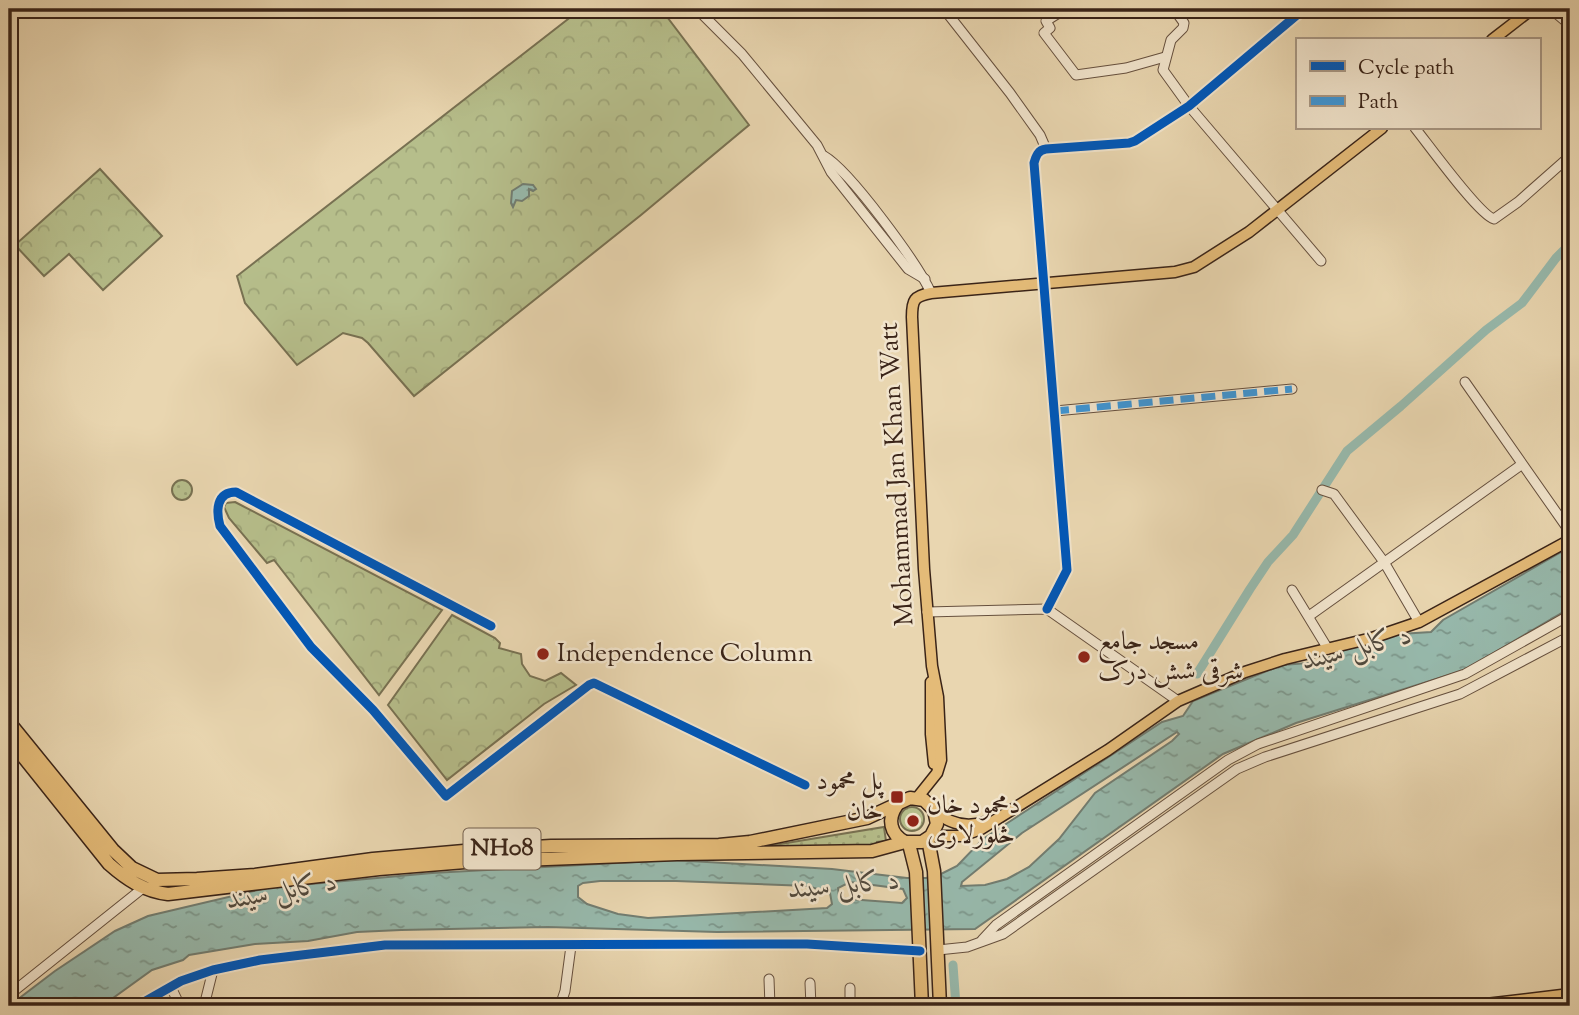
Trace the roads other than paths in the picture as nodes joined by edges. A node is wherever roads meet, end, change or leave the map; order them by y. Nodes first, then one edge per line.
1 (697, 9) edge
2 (944, 9) edge
3 (1065, 9) edge
4 (1174, 9) edge
5 (1304, 9) edge
6 (1531, 9) edge
7 (1551, 9) edge
8 (1570, 25) edge
9 (1495, 38) edge
10 (1165, 57) junction
11 (1189, 106) junction
12 (1379, 130) edge
13 (1417, 130) edge
14 (1046, 149) junction
15 (1570, 156) edge
16 (1278, 208) junction
17 (1321, 261) dead end
18 (1045, 284) junction
19 (931, 293) junction
20 (1465, 382) dead end
21 (1292, 389) dead end
22 (1055, 411) junction
23 (1521, 465) junction
24 (1322, 490) dead end
25 (1570, 532) edge
26 (1570, 540) edge
27 (1384, 562) junction
28 (1292, 590) dead end
29 (1047, 609) junction
30 (927, 612) junction
31 (1570, 615) edge
32 (1309, 616) junction
33 (1419, 622) junction
34 (491, 626) dead end
35 (1570, 636) edge
36 (1328, 649) junction
37 (1178, 701) junction
38 (9, 722) edge
39 (9, 739) edge
40 (1202, 777) junction
41 (805, 785) dead end
42 (1209, 788) junction
43 (914, 798) junction
44 (898, 804) junction
45 (934, 810) junction
46 (997, 817) junction
47 (930, 837) junction
48 (907, 843) junction
49 (143, 888) junction
50 (981, 942) junction
51 (571, 946) junction
52 (938, 950) junction
53 (920, 951) junction
54 (213, 970) junction
55 (769, 979) dead end
56 (810, 983) dead end
57 (171, 987) junction
58 (850, 988) dead end
59 (1570, 994) edge
60 (9, 995) edge
61 (137, 1006) edge
62 (180, 1006) edge
63 (207, 1006) edge
64 (560, 1006) edge
65 (770, 1006) edge
66 (811, 1006) edge
67 (850, 1006) edge
68 (922, 1006) edge
69 (940, 1006) edge
70 (1469, 1006) edge

1 - 19 street
2 - 14 street
3 - 10 street
4 - 10 street
5 - 11 street
6 - 9 main road
7 - 8 street
10 - 11 street
11 - 14 street
11 - 16 street
12 - 16 main road
13 - 15 street
14 - 18 street
16 - 17 street
16 - 18 main road
18 - 19 main road
18 - 22 street
19 - 30 main road, Mohammad Jan Khan Watt
20 - 23 street
21 - 22 street
22 - 29 street
23 - 25 street
23 - 27 street
24 - 27 street
26 - 33 main road
27 - 32 street
27 - 33 street
28 - 32 street
29 - 30 street
29 - 37 street
30 - 43 main road, Mohammad Jan Khan Watt
31 - 40 street
32 - 36 street
33 - 36 main road
34 - 41 street
35 - 42 street
36 - 37 main road
37 - 46 main road
38 - 44 highway, NH08
39 - 49 highway, NH08
40 - 42 street
40 - 50 street
42 - 50 street
43 - 44 highway, NH08
43 - 45 highway
44 - 48 highway
45 - 46 main road
45 - 47 highway
46 - 47 main road
47 - 48 highway, NH08
47 - 52 highway
48 - 49 highway, NH08
48 - 53 highway
49 - 60 street
50 - 52 street
51 - 53 street
51 - 54 street
51 - 64 street
52 - 69 highway
53 - 68 highway
54 - 57 street
54 - 63 street
55 - 65 street
56 - 66 street
57 - 61 street
57 - 62 street
58 - 67 street
59 - 70 main road

